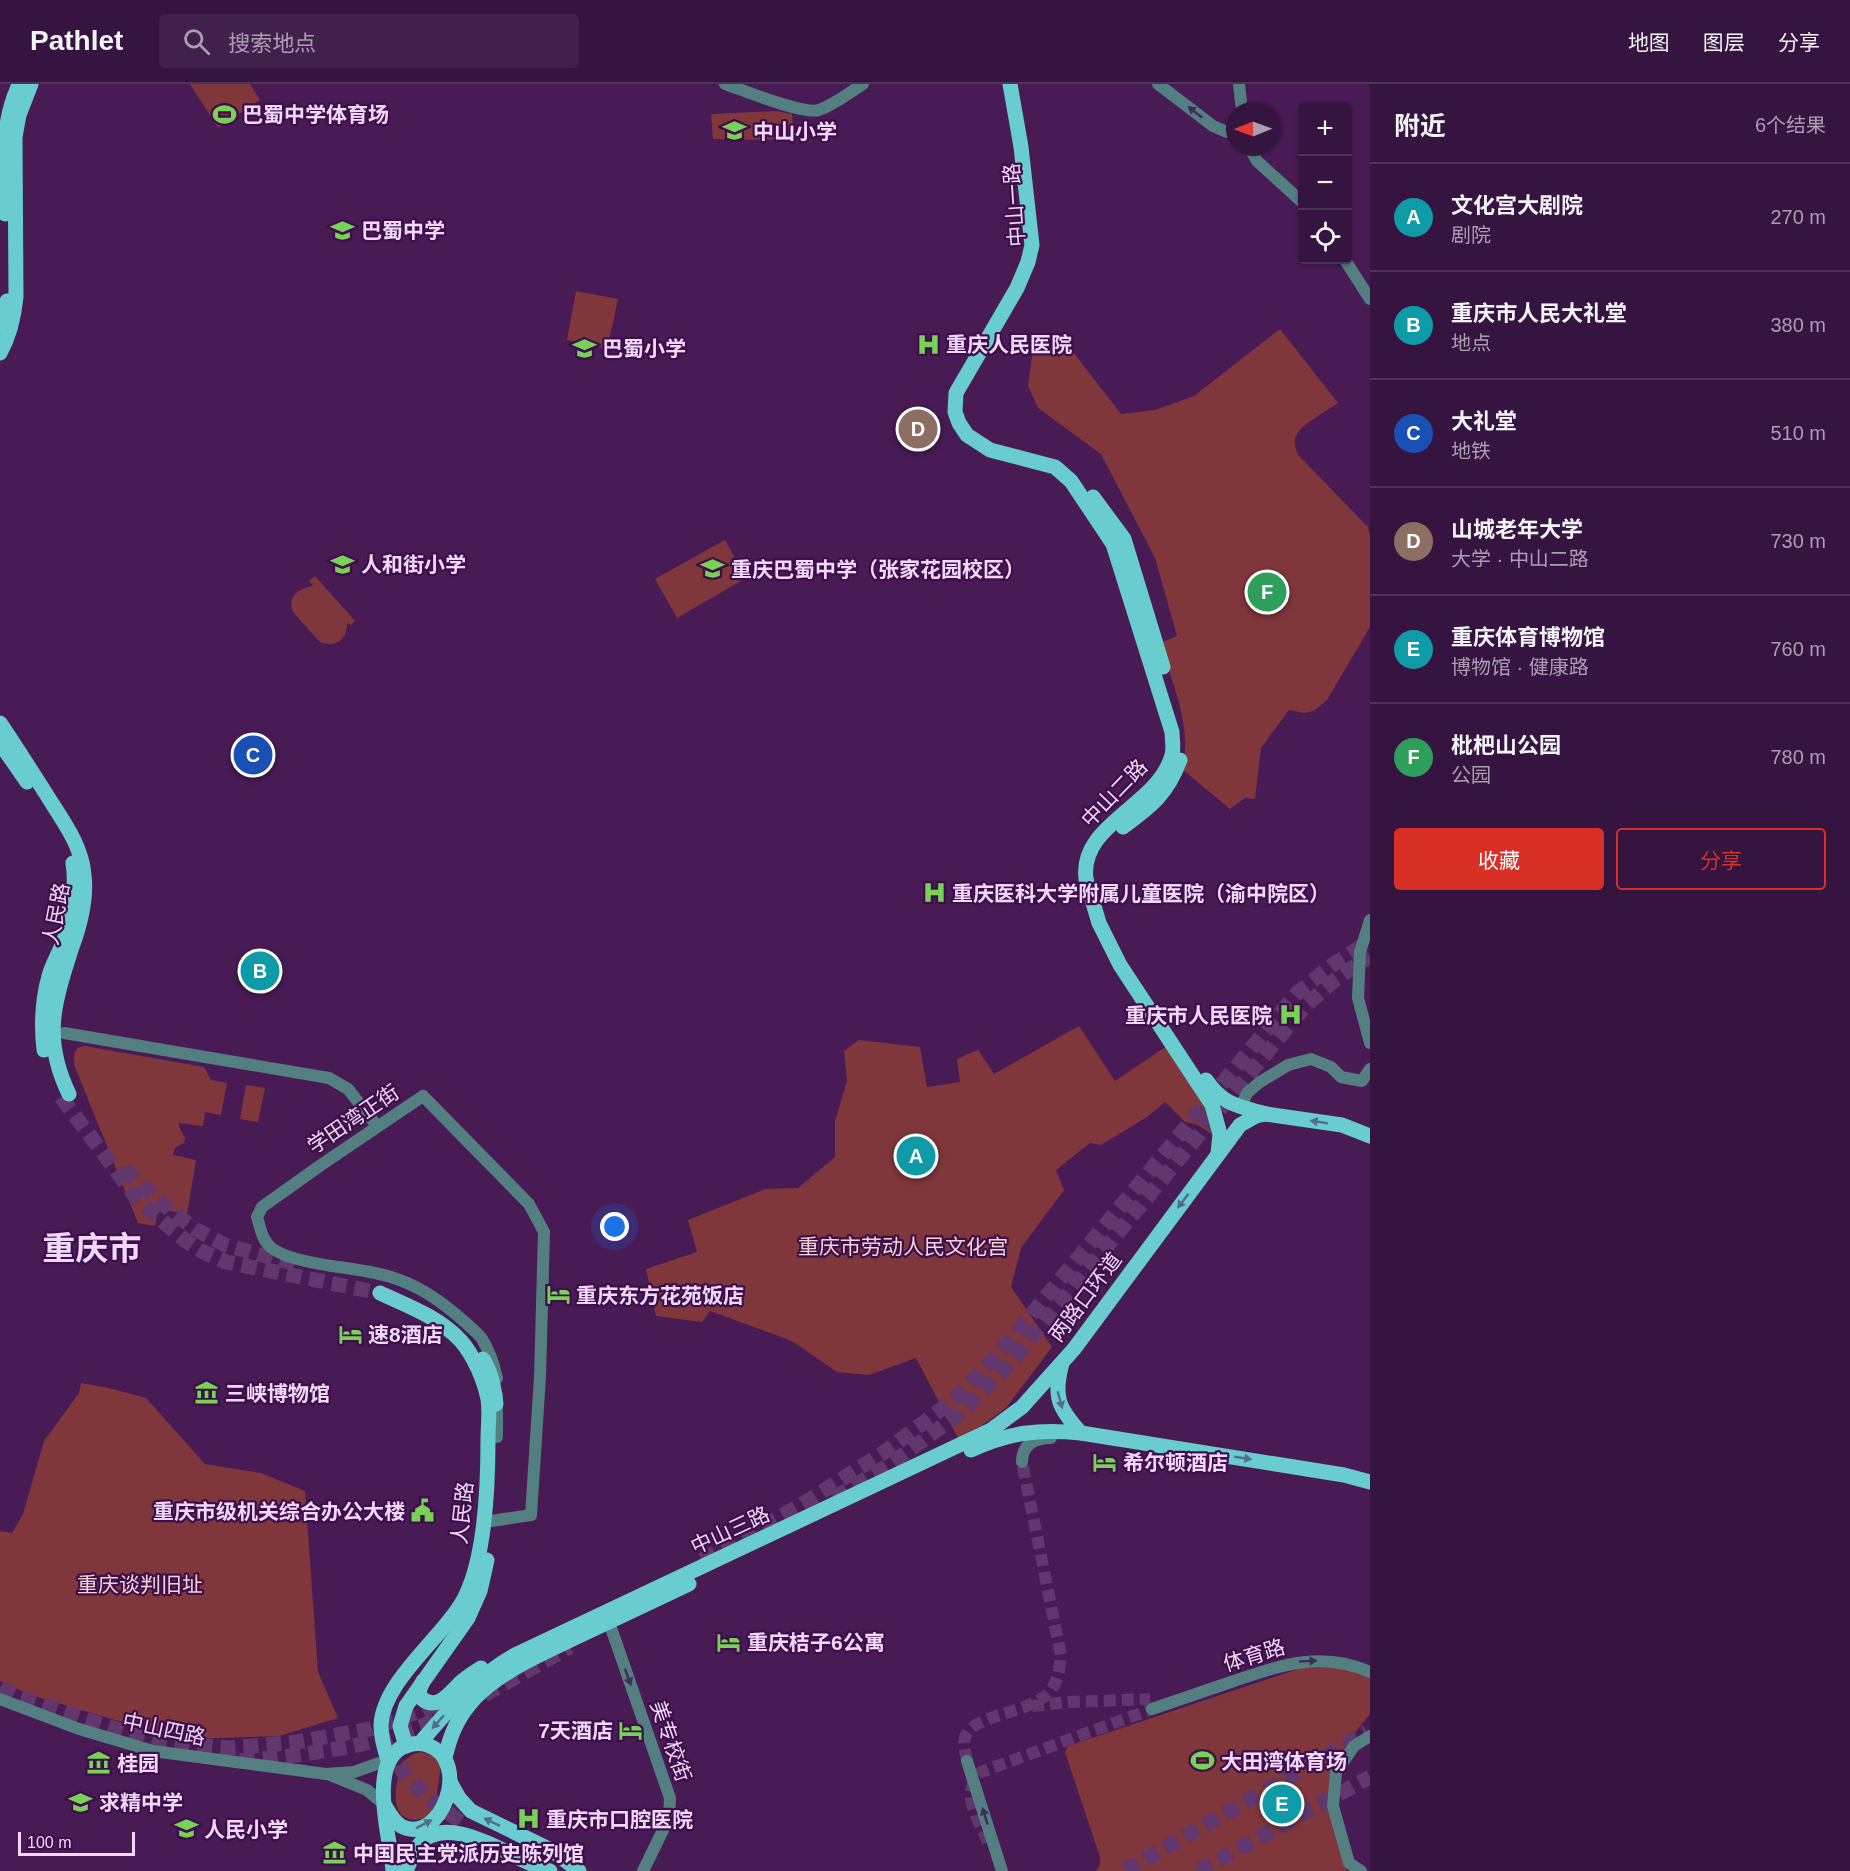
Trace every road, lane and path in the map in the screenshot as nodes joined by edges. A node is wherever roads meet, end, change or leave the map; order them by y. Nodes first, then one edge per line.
1 (19, 84) edge
2 (31, 84) edge
3 (725, 84) edge
4 (863, 84) edge
5 (1010, 84) edge
6 (1020, 84) edge
7 (1158, 84) edge
8 (1239, 84) edge
9 (1241, 102) edge
10 (1226, 132) edge
11 (1254, 156) edge
12 (1298, 197) edge
13 (1348, 264) edge
14 (16, 277) junction
15 (1370, 299) edge
16 (3, 311) edge
17 (0, 353) edge
18 (959, 411) junction
19 (0, 723) edge
20 (0, 742) edge
21 (1370, 920) edge
22 (64, 1033) dead end
23 (1370, 1043) edge
24 (1370, 1069) edge
25 (1240, 1107) junction
26 (1266, 1114) junction
27 (377, 1126) junction
28 (1370, 1136) edge
29 (1218, 1154) junction
30 (1063, 1362) junction
31 (1009, 1418) junction
32 (1024, 1432) junction
33 (1081, 1432) junction
34 (496, 1437) junction
35 (1022, 1462) dead end
36 (1366, 1483) edge
37 (491, 1521) junction
38 (485, 1573) junction
39 (609, 1622) junction
40 (501, 1662) junction
41 (1370, 1672) edge
42 (424, 1680) junction
43 (0, 1699) edge
44 (1151, 1704) tunnel mouth
45 (1370, 1736) edge
46 (391, 1741) tunnel mouth
47 (413, 1744) junction
48 (445, 1758) junction
49 (388, 1760) junction
50 (967, 1761) tunnel mouth
51 (326, 1774) junction
52 (450, 1782) junction
53 (384, 1804) junction
54 (461, 1822) tunnel mouth
55 (1351, 1867) edge
56 (393, 1871) edge
57 (406, 1871) edge
58 (550, 1871) edge
59 (569, 1871) edge
60 (579, 1871) edge
61 (643, 1871) edge
62 (1002, 1871) edge
63 (1361, 1871) edge

1 - 16 main road
2 - 14 main road
3 - 4 street
5 - 18 main road, 中山一路
6 - 18 main road, 中山一路
10 -> 7 street
8 - 9 street
11 - 12 street
13 - 15 street
14 - 16 main road
14 - 16 main road
16 - 17 main road
18 - 25 main road, 中山二路
18 - 29 main road, 中山二路
19 - 20 main road, 人民路
21 - 23 street
22 - 27 street
24 - 25 street
25 - 26 main road, 中山二路
28 -> 26 main road
26 - 29 main road, 两路口环道
27 - 34 street, 学田湾正街
27 - 37 street, 学田湾正街
29 -> 30 main road, 两路口环道
30 - 31 main road, 中山三路
30 -> 33 main road, 两路口环道
31 - 32 main road
31 - 40 main road, 中山三路
32 - 33 main road, 中山三路
32 - 39 main road, 中山三路
33 - 35 street
33 -> 36 main road
34 - 37 main road, 人民路
34 - 49 main road, 人民路
37 - 38 main road, 人民路
38 - 42 main road, 人民路
38 - 46 main road
39 - 48 main road, 中山三路
39 -> 61 street, 美专校街
40 - 42 main road
40 -> 47 main road, 中山三路
44 -> 41 street, 体育路
42 - 47 main road, 人民路
43 - 51 street, 中山四路
45 - 55 street
47 - 48 main road
47 - 49 main road
48 - 52 main road
49 - 51 street
49 - 53 main road
62 -> 50 street
51 - 53 street
53 -> 52 main road
60 -> 52 main road
53 - 56 main road
54 - 59 main road
55 - 63 street
57 - 58 main road

